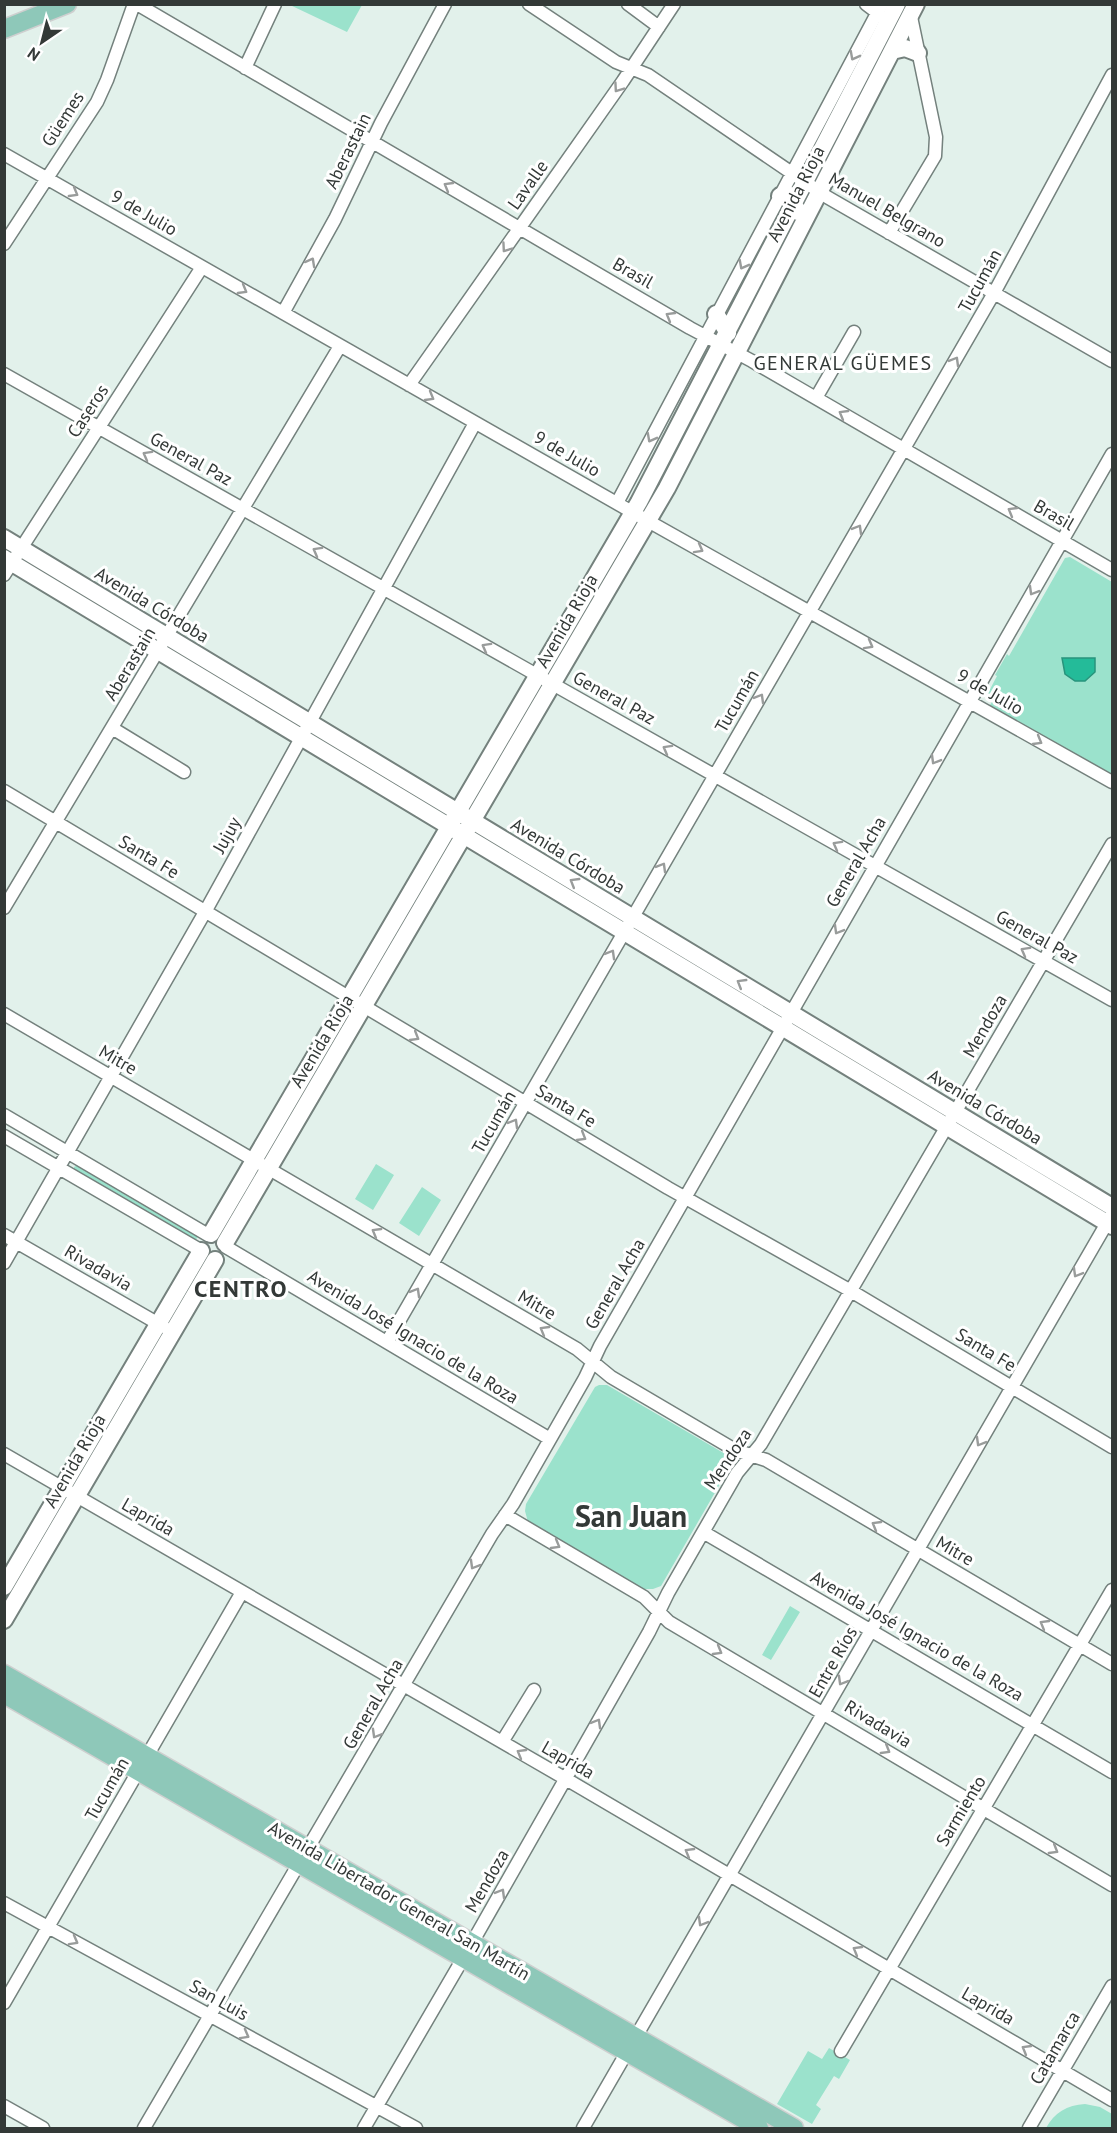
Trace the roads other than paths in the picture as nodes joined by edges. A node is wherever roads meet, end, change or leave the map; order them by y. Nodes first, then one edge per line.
1 (67, 4) edge
2 (136, 4) edge
3 (276, 4) edge
4 (445, 4) edge
5 (529, 4) edge
6 (628, 4) edge
7 (674, 4) edge
8 (866, 4) edge
9 (908, 7) edge
10 (883, 13) edge
11 (659, 27) junction
12 (4, 29) edge
13 (892, 51) junction
14 (918, 53) junction
15 (245, 68) junction
16 (632, 68) junction
17 (1113, 75) edge
18 (874, 85) junction
19 (372, 141) junction
20 (4, 154) edge
21 (46, 178) junction
22 (797, 191) junction
23 (520, 228) junction
24 (889, 233) junction
25 (798, 234) junction
26 (4, 244) edge
27 (202, 267) junction
28 (994, 293) junction
29 (283, 313) junction
30 (756, 315) junction
31 (725, 328) junction
32 (854, 332) dead end
33 (705, 336) junction
34 (340, 346) junction
35 (737, 353) junction
36 (1113, 361) edge
37 (4, 374) edge
38 (409, 385) junction
39 (816, 398) junction
40 (710, 405) junction
41 (475, 423) junction
42 (98, 427) junction
43 (904, 449) junction
44 (1113, 454) edge
45 (617, 503) junction
46 (243, 509) junction
47 (640, 517) junction
48 (4, 538) edge
49 (1062, 541) junction
50 (21, 548) junction
51 (7, 566) edge
52 (1113, 570) edge
53 (384, 588) junction
54 (810, 612) junction
55 (167, 636) junction
56 (158, 651) junction
57 (537, 675) junction
58 (553, 684) junction
59 (969, 701) junction
60 (310, 722) junction
61 (112, 728) junction
62 (301, 738) junction
63 (184, 772) dead end
64 (715, 776) junction
65 (1113, 783) edge
66 (4, 791) edge
67 (453, 819) junction
68 (56, 822) junction
69 (469, 828) junction
70 (1113, 844) edge
71 (1109, 858) edge
72 (874, 866) junction
73 (4, 908) edge
74 (205, 912) junction
75 (629, 925) junction
76 (1044, 962) junction
77 (349, 998) junction
78 (1113, 1000) edge
79 (364, 1007) junction
80 (4, 1014) edge
81 (787, 1020) junction
82 (111, 1077) junction
83 (526, 1103) junction
84 (4, 1115) edge
85 (952, 1119) junction
86 (4, 1136) edge
87 (68, 1152) junction
88 (261, 1165) junction
89 (59, 1168) junction
90 (685, 1197) junction
91 (1111, 1217) edge
92 (4, 1235) edge
93 (17, 1242) junction
94 (212, 1246) junction
95 (4, 1263) edge
96 (432, 1265) junction
97 (851, 1291) junction
98 (166, 1328) junction
99 (387, 1342) junction
100 (593, 1362) junction
101 (1012, 1386) junction
102 (550, 1439) junction
103 (1113, 1447) edge
104 (4, 1454) edge
105 (752, 1455) junction
106 (69, 1492) junction
107 (505, 1515) junction
108 (703, 1532) junction
109 (918, 1550) junction
110 (4, 1587) edge
111 (1113, 1590) edge
112 (242, 1592) junction
113 (659, 1612) junction
114 (4, 1620) edge
115 (872, 1631) junction
116 (1080, 1645) junction
117 (1113, 1664) edge
118 (4, 1674) edge
119 (404, 1686) junction
120 (534, 1690) dead end
121 (4, 1694) edge
122 (824, 1712) junction
123 (1033, 1725) junction
124 (502, 1743) junction
125 (142, 1763) junction
126 (1113, 1772) edge
127 (566, 1779) junction
128 (984, 1808) junction
129 (305, 1857) junction
130 (729, 1875) junction
131 (1113, 1885) edge
132 (4, 1903) edge
133 (49, 1927) junction
134 (468, 1951) junction
135 (889, 1969) junction
136 (1113, 1986) edge
137 (4, 2004) edge
138 (211, 2016) junction
139 (630, 2044) junction
140 (841, 2051) dead end
141 (1063, 2071) junction
142 (1113, 2100) edge
143 (4, 2106) edge
144 (376, 2107) junction
145 (785, 2126) edge
146 (43, 2128) edge
147 (144, 2128) edge
148 (364, 2128) edge
149 (416, 2128) edge
150 (583, 2128) edge
151 (759, 2128) edge
152 (1029, 2128) edge

1 - 12 main road
2 - 15 street, Brasil
2 - 21 street, Güemes
3 - 15 street
4 - 19 street, Aberastain
5 - 16 street, Manuel Belgrano
6 - 11 street
7 - 11 street, Lavalle
8 - 10 street
9 - 10 main road, Avenida Rioja
9 - 13 main road, Avenida Rioja
9 - 14 street
10 - 18 main road
10 -> 22 street, Avenida Rioja
10 - 22 main road, Avenida Rioja
11 - 16 street, Lavalle
13 - 14 main road
13 - 18 main road, Avenida Rioja
14 - 24 street
15 - 19 street, Brasil
16 - 22 street, Manuel Belgrano
16 -> 23 street, Lavalle
17 - 28 street, Tucumán
18 - 22 main road, Avenida Rioja
23 -> 19 street, Brasil
29 -> 19 street, Aberastain
20 - 21 street, 9 de Julio
21 - 26 street, Güemes
21 -> 27 street, 9 de Julio
22 - 24 street, Manuel Belgrano
22 - 25 main road, Avenida Rioja
22 - 25 main road
22 -> 31 main road, Avenida Rioja
33 -> 23 street, Brasil
23 -> 38 street, Lavalle
24 - 28 street, Manuel Belgrano
25 - 30 main road, Avenida Rioja
27 -> 29 street, 9 de Julio
27 - 42 street, Caseros
28 - 36 street, Manuel Belgrano
43 -> 28 street, Tucumán
29 - 34 street, 9 de Julio
30 - 31 main road
30 - 35 main road, Avenida Rioja
31 - 33 street, Brasil
31 - 33 street, Avenida Rioja
31 - 35 street, Brasil
31 - 40 main road
31 - 47 main road, Avenida Rioja
32 - 39 street
33 -> 45 street, Avenida Rioja
34 - 38 street, 9 de Julio
34 - 46 street, Aberastain
35 - 39 street, Brasil
35 - 40 main road, Avenida Rioja
37 - 42 street, General Paz
38 -> 41 street, 9 de Julio
43 -> 39 street, Brasil
40 - 47 main road, Avenida Rioja
41 - 45 street, 9 de Julio
41 - 53 street, Jujuy
46 -> 42 street, General Paz
42 - 50 street, Caseros
49 -> 43 street, Brasil
54 -> 43 street, Tucumán
44 - 49 street, General Acha
45 - 47 street, 9 de Julio
53 -> 46 street, General Paz
46 - 55 street, Aberastain
47 -> 54 street, 9 de Julio
47 - 57 main road, Avenida Rioja
47 - 58 main road, Avenida Rioja
48 - 50 main road, Avenida Córdoba
49 - 52 street, Brasil
49 -> 59 street, General Acha
50 - 51 street, Caseros
50 - 55 main road, Avenida Córdoba
51 - 56 main road, Avenida Córdoba
57 -> 53 street, General Paz
53 - 60 street, Jujuy
54 -> 59 street, 9 de Julio
64 -> 54 street, Tucumán
55 - 56 street, Aberastain
55 - 60 main road, Avenida Córdoba
56 - 61 street, Aberastain
56 - 62 main road, Avenida Córdoba
57 - 58 street, General Paz
57 - 67 main road, Avenida Rioja
64 -> 58 street, General Paz
58 - 69 main road, Avenida Rioja
59 -> 65 street, 9 de Julio
59 -> 72 street, General Acha
60 - 62 street, Jujuy
60 - 67 main road, Avenida Córdoba
61 - 63 street
61 - 68 street, Aberastain
62 - 67 main road, Avenida Córdoba
62 - 74 street, Jujuy
72 -> 64 street, General Paz
75 -> 64 street, Tucumán
66 - 68 street, Santa Fe
67 - 69 main road, Avenida Córdoba
67 - 77 main road, Avenida Rioja
68 - 73 street, Aberastain
68 - 74 street, Santa Fe
69 - 75 main road, Avenida Córdoba
69 - 79 main road, Avenida Rioja
70 - 71 street, Mendoza
71 - 76 street, Mendoza
76 -> 72 street, General Paz
72 -> 81 street, General Acha
74 - 77 street, Santa Fe
74 - 82 street, Jujuy
75 - 81 main road, Avenida Córdoba
83 -> 75 street, Tucumán
76 - 78 street, General Paz
76 - 85 street, Mendoza
77 - 79 street, Santa Fe
77 - 88 main road, Avenida Rioja
79 -> 83 street, Santa Fe
79 - 88 main road, Avenida Rioja
80 - 82 street, Mitre
81 - 85 main road, Avenida Córdoba
81 - 90 street, General Acha
82 - 87 street, Jujuy
82 - 88 street, Mitre
83 -> 90 street, Santa Fe
96 -> 83 street, Tucumán
84 - 87 street, Avenida José Ignacio de la Roza
85 - 91 main road, Avenida Córdoba
85 - 97 street, Mendoza
86 - 89 street, Avenida José Ignacio de la Roza
87 - 89 street, Jujuy
87 - 94 street, Avenida José Ignacio de la Roza
88 - 94 main road, Avenida Rioja
96 -> 88 street, Mitre
89 - 93 street, Jujuy
89 - 94 street, Avenida José Ignacio de la Roza
90 - 97 street, Santa Fe
90 - 100 street, General Acha
91 -> 101 street, Entre Ríos
92 - 93 street, Rivadavia
93 - 95 street, Jujuy
93 - 98 street, Rivadavia
94 - 98 main road, Avenida Rioja
94 - 99 street, Avenida José Ignacio de la Roza
99 -> 96 street, Tucumán
100 -> 96 street, Mitre
97 - 101 street, Santa Fe
97 - 105 street, Mendoza
98 - 106 main road, Avenida Rioja
99 - 102 street, Avenida José Ignacio de la Roza
100 - 102 street, General Acha
100 - 105 street, Mitre
101 - 103 street, Santa Fe
101 -> 109 street, Entre Ríos
102 - 107 street, General Acha
104 - 106 street, Laprida
105 - 108 street, Mendoza
109 -> 105 street, Mitre
106 - 110 main road, Avenida Rioja
106 - 112 street, Laprida
106 - 114 main road, Avenida Rioja
107 -> 113 street, Rivadavia
107 -> 119 street, General Acha
108 - 113 street, Mendoza
108 - 115 street, Avenida José Ignacio de la Roza
109 - 115 street, Entre Ríos
116 -> 109 street, Mitre
111 - 116 street, Sarmiento
112 - 119 street, Laprida
112 - 125 street, Tucumán
113 -> 122 street, Rivadavia
127 -> 113 street, Mendoza
115 -> 122 street, Entre Ríos
115 - 123 street, Avenida José Ignacio de la Roza
116 - 117 street, Mitre
116 - 123 street, Sarmiento
118 - 125 main road, Avenida Libertador General San Martín
119 - 124 street, Laprida
119 -> 129 street, General Acha
120 - 124 street
121 - 125 main road, Avenida Libertador General San Martín
122 -> 128 street, Rivadavia
122 - 130 street, Entre Ríos
123 - 126 street, Avenida José Ignacio de la Roza
123 - 128 street, Sarmiento
127 -> 124 street, Laprida
125 - 129 main road, Avenida Libertador General San Martín
125 - 133 street, Tucumán
130 -> 127 street, Laprida
134 -> 127 street, Mendoza
128 -> 131 street, Rivadavia
128 - 135 street, Sarmiento
129 - 134 main road, Avenida Libertador General San Martín
129 - 138 street, General Acha
135 -> 130 street, Laprida
130 -> 139 street, Entre Ríos
132 - 133 street, San Luis
133 - 137 street, Tucumán
133 -> 138 street, San Luis
134 - 139 main road, Avenida Libertador General San Martín
134 - 144 street, Mendoza
135 - 140 street, Sarmiento
141 -> 135 street, Laprida
136 - 141 street, Catamarca
138 -> 144 street, San Luis
138 - 147 street, General Acha
139 - 145 main road, Avenida Libertador General San Martín
139 - 150 street, Entre Ríos
139 - 151 main road, Avenida Libertador General San Martín
141 - 142 street, Laprida
141 - 152 street, Catamarca
143 - 146 street
144 - 148 street, Mendoza
144 - 149 street, San Luis

